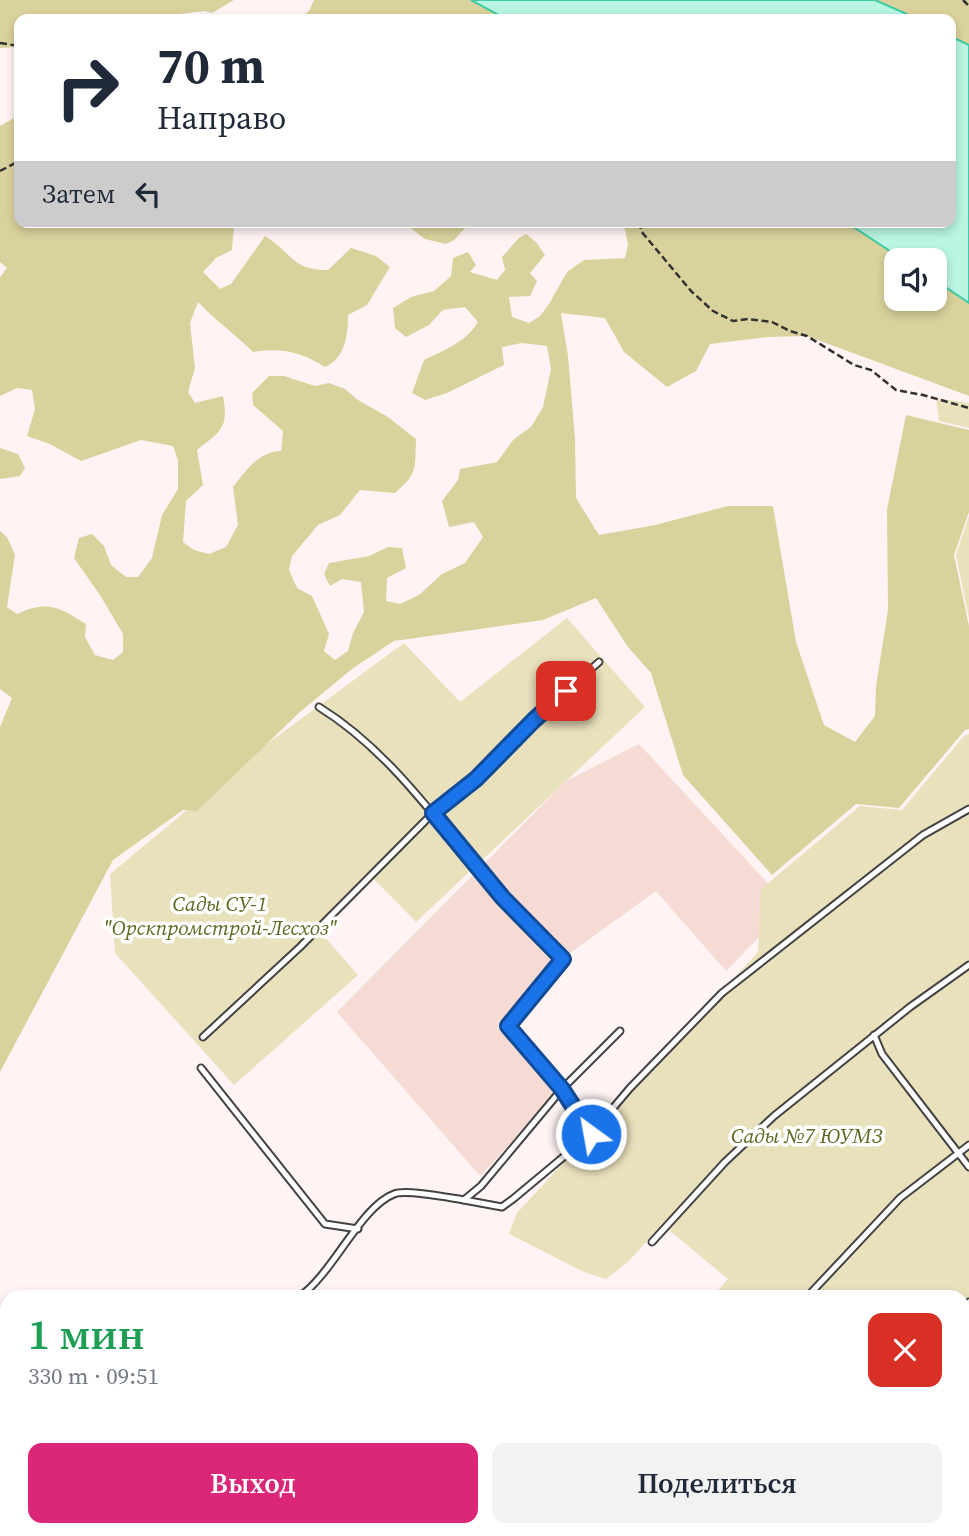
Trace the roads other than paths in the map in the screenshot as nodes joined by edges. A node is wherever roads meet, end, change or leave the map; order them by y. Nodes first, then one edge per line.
1 (599, 662) dead end
2 (318, 706) dead end
3 (969, 809) edge
4 (433, 813) junction
5 (969, 965) edge
6 (620, 1031) dead end
7 (874, 1035) junction
8 (202, 1037) dead end
9 (201, 1068) dead end
10 (562, 1089) junction
11 (591, 1134) junction
12 (969, 1145) edge
13 (958, 1154) junction
14 (969, 1167) edge
15 (464, 1200) junction
16 (358, 1229) junction
17 (652, 1241) dead end
18 (309, 1290) edge
19 (814, 1290) edge

1 - 4 lane
2 - 4 lane
3 - 11 lane
4 - 8 lane
4 - 10 lane
5 - 7 lane
6 - 10 lane
7 - 13 lane
7 - 17 lane
9 - 16 lane
10 - 11 lane
10 - 15 lane
11 - 15 lane
12 - 13 lane
13 - 14 lane
13 - 19 lane
15 - 16 lane
16 - 18 lane

